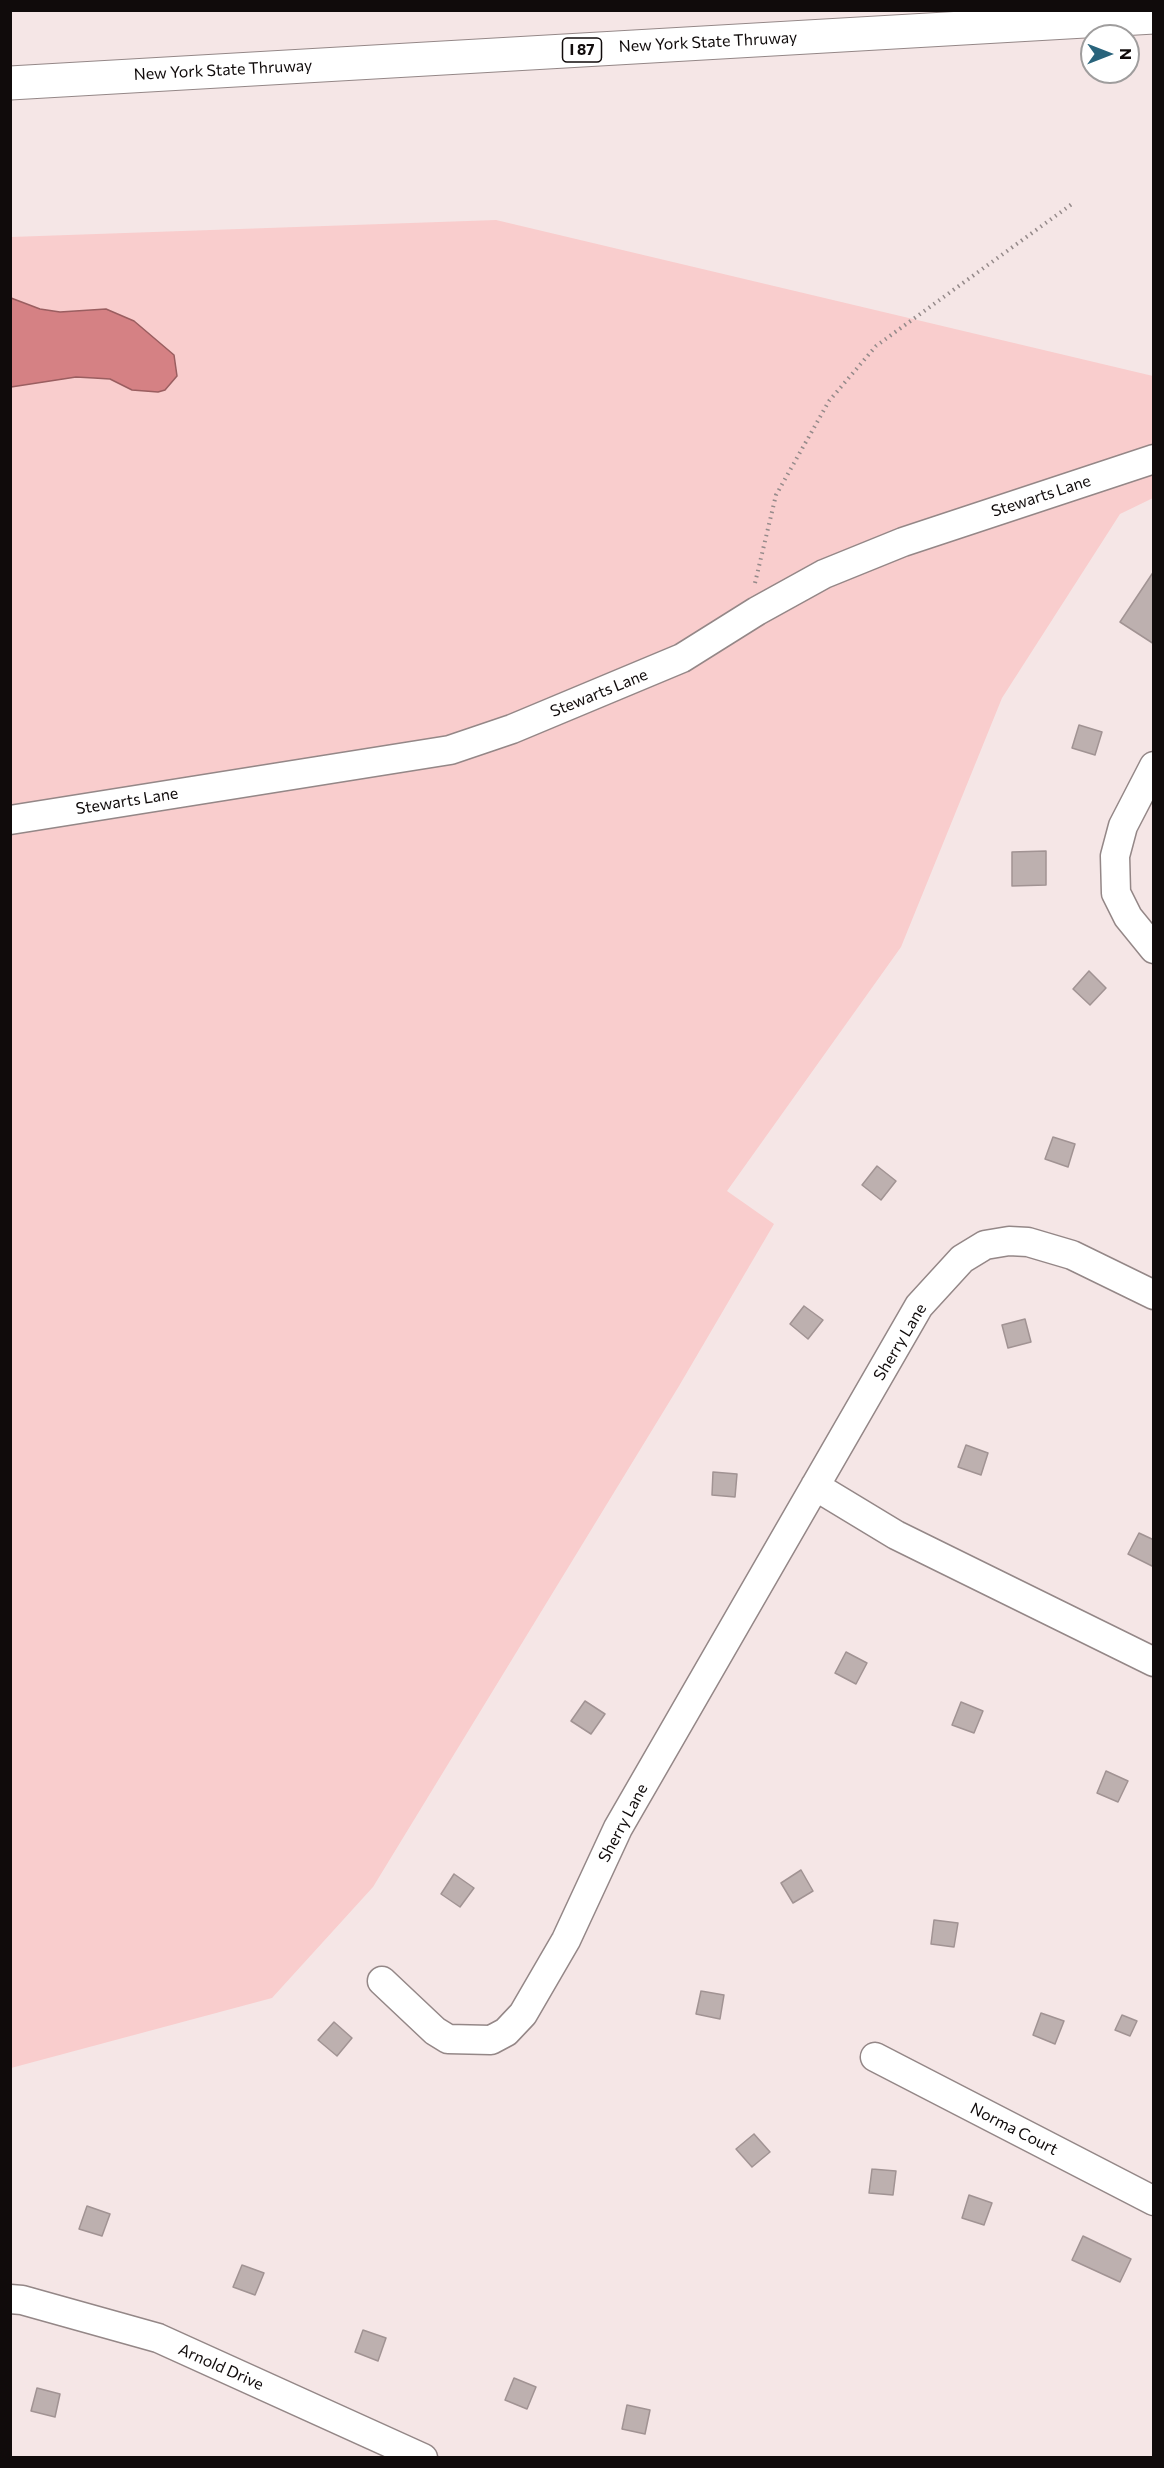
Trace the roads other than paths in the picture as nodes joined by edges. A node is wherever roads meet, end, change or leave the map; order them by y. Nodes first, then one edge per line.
1 (1154, 16) edge
2 (10, 82) edge
3 (1154, 459) edge
4 (1154, 766) edge
5 (10, 820) edge
6 (1154, 949) edge
7 (1154, 1295) edge
8 (815, 1486) junction
9 (1154, 1662) edge
10 (382, 1982) dead end
11 (875, 2057) dead end
12 (1154, 2201) edge
13 (10, 2299) edge
14 (423, 2457) edge

1 - 2 highway, New York State Thruway / I 87
3 - 5 street, Stewarts Lane
4 - 6 street
7 - 8 street, Sherry Lane
8 - 9 street
8 - 10 street, Sherry Lane
11 - 12 street, Norma Court
13 - 14 street, Arnold Drive

